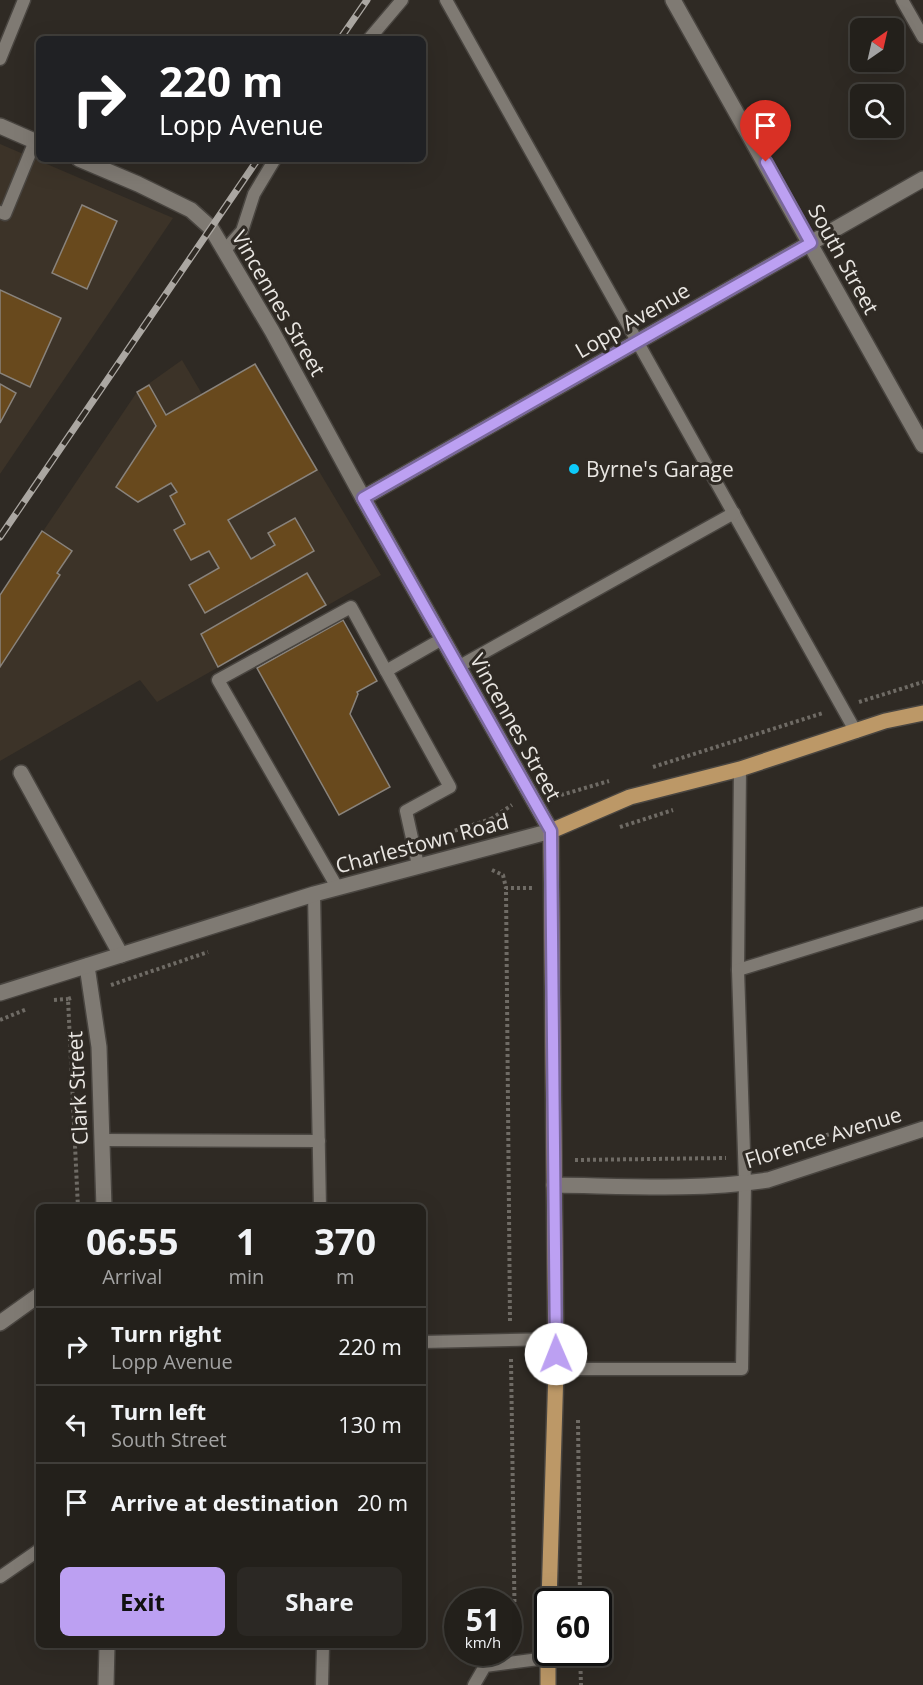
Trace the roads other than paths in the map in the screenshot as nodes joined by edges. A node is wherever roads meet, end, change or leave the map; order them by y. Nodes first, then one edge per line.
1 (24, 0) edge
2 (402, 0) edge
3 (446, 0) edge
4 (673, 0) edge
5 (902, 0) edge
6 (372, 36) edge
7 (923, 37) edge
8 (0, 59) edge
9 (0, 126) edge
10 (36, 142) edge
11 (36, 144) edge
12 (86, 162) edge
13 (273, 162) edge
14 (923, 179) edge
15 (0, 212) edge
16 (811, 243) junction
17 (225, 250) junction
18 (638, 341) junction
19 (923, 446) edge
20 (363, 498) junction
21 (734, 513) junction
22 (442, 639) junction
23 (458, 667) junction
24 (386, 671) junction
25 (923, 713) edge
26 (856, 732) junction
27 (740, 769) junction
28 (21, 773) dead end
29 (551, 831) junction
30 (418, 865) junction
31 (337, 887) junction
32 (314, 894) junction
33 (923, 913) edge
34 (121, 955) junction
35 (87, 966) junction
36 (738, 970) junction
37 (0, 993) edge
38 (923, 1129) edge
39 (102, 1140) junction
40 (319, 1142) junction
41 (744, 1183) junction
42 (554, 1185) junction
43 (104, 1204) edge
44 (320, 1204) edge
45 (36, 1296) edge
46 (0, 1323) edge
47 (555, 1339) junction
48 (426, 1342) edge
49 (556, 1369) junction
50 (36, 1552) edge
51 (0, 1577) edge
52 (549, 1588) edge
53 (107, 1648) edge
54 (322, 1648) edge
55 (534, 1657) edge
56 (547, 1666) edge
57 (106, 1685) edge
58 (322, 1685) edge
59 (474, 1685) edge
60 (548, 1685) edge

1 - 8 lane
2 - 6 lane
3 - 18 lane
4 - 16 street, South Street
5 - 7 lane
9 - 10 street
11 - 15 lane
12 - 17 street, Vincennes Street
13 - 17 lane
14 - 16 street, Lopp Avenue
16 - 18 street, Lopp Avenue
16 - 19 street, South Street
17 - 20 street, Vincennes Street
18 - 20 street, Lopp Avenue
18 - 21 lane
20 - 22 street, Vincennes Street
21 - 23 lane
21 - 26 lane
22 - 23 street, Vincennes Street
22 - 24 lane
23 - 29 street, Vincennes Street
24 - 30 lane
24 - 31 lane
25 - 26 main road, Charlestown Road
26 - 27 main road, Charlestown Road
27 - 29 main road, Charlestown Road
27 - 36 lane
28 - 34 street
29 - 30 street, Charlestown Road
29 - 42 main road, Vincennes Street
30 - 31 street, Charlestown Road
31 - 32 street, Charlestown Road
32 - 34 street, Charlestown Road
32 - 40 lane
33 - 36 lane
34 - 35 street, Charlestown Road
35 - 37 street, Charlestown Road
35 - 39 street, Clark Street
36 - 41 lane
38 - 41 street, Florence Avenue
39 - 40 lane
39 - 43 street, Clark Street
40 - 44 lane
41 - 42 street, Florence Avenue
41 - 49 lane
42 - 47 main road, Vincennes Street
45 - 46 street
47 - 48 lane
47 - 49 main road, Vincennes Street
49 - 52 main road, Vincennes Street
50 - 51 lane
53 - 57 street
54 - 58 lane
55 - 59 lane
56 - 60 main road

